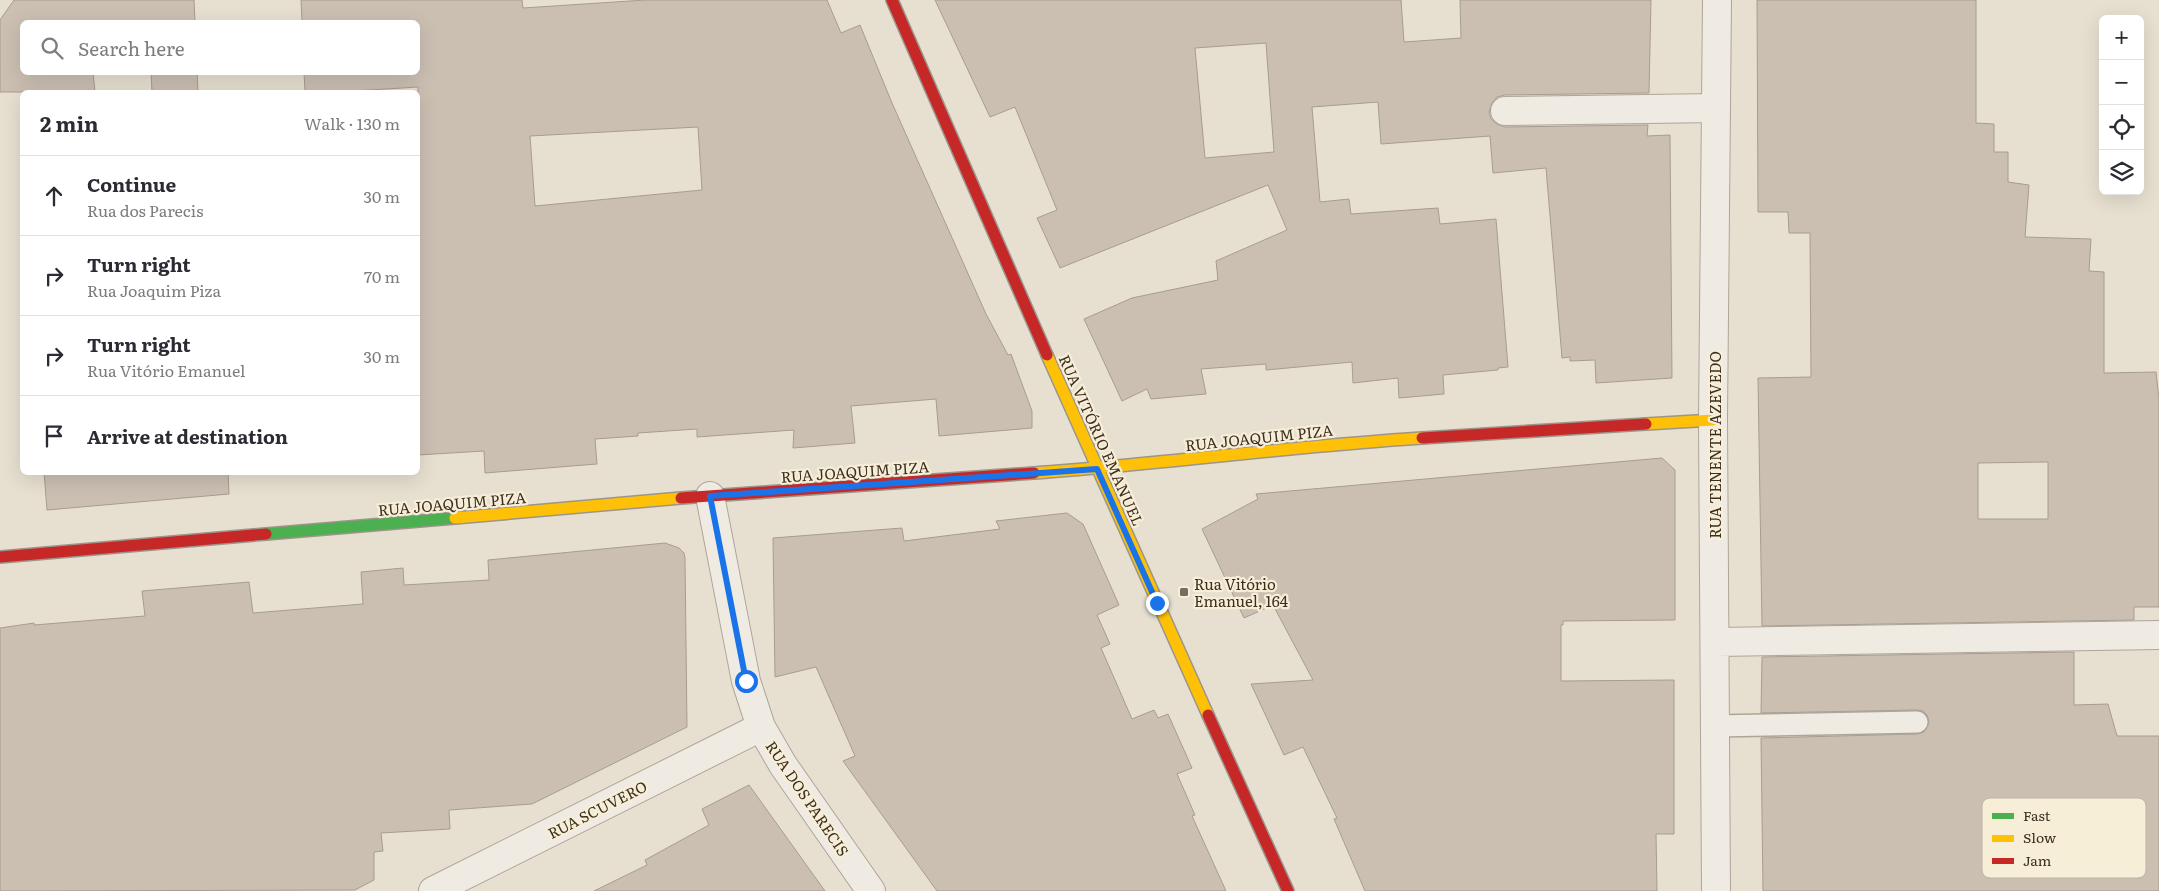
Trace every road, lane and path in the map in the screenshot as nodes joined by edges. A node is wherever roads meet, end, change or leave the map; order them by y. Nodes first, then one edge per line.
1 (892, 0) edge
2 (1717, 0) edge
3 (1716, 108) junction
4 (1505, 111) dead end
5 (1713, 420) junction
6 (1097, 469) junction
7 (710, 496) junction
8 (0, 557) edge
9 (2159, 636) edge
10 (1716, 642) junction
11 (1917, 722) dead end
12 (1715, 726) junction
13 (761, 727) junction
14 (432, 891) edge
15 (871, 891) edge
16 (1288, 891) edge
17 (1716, 891) edge

1 - 6 street, RUA VITÓRIO EMANUEL
2 - 3 street, RUA TENENTE AZEVEDO
3 - 4 street
3 - 5 street, RUA TENENTE AZEVEDO
5 - 6 street, RUA JOAQUIM PIZA
5 - 10 street, RUA TENENTE AZEVEDO
6 - 7 street, RUA JOAQUIM PIZA
6 - 16 street, RUA VITÓRIO EMANUEL
7 - 8 street, RUA JOAQUIM PIZA
7 - 13 street, RUA DOS PARECIS
9 - 10 street
10 - 12 street, RUA TENENTE AZEVEDO
11 - 12 lane
12 - 17 street, RUA TENENTE AZEVEDO
13 - 14 street, RUA SCUVERO
13 - 15 street, RUA DOS PARECIS

